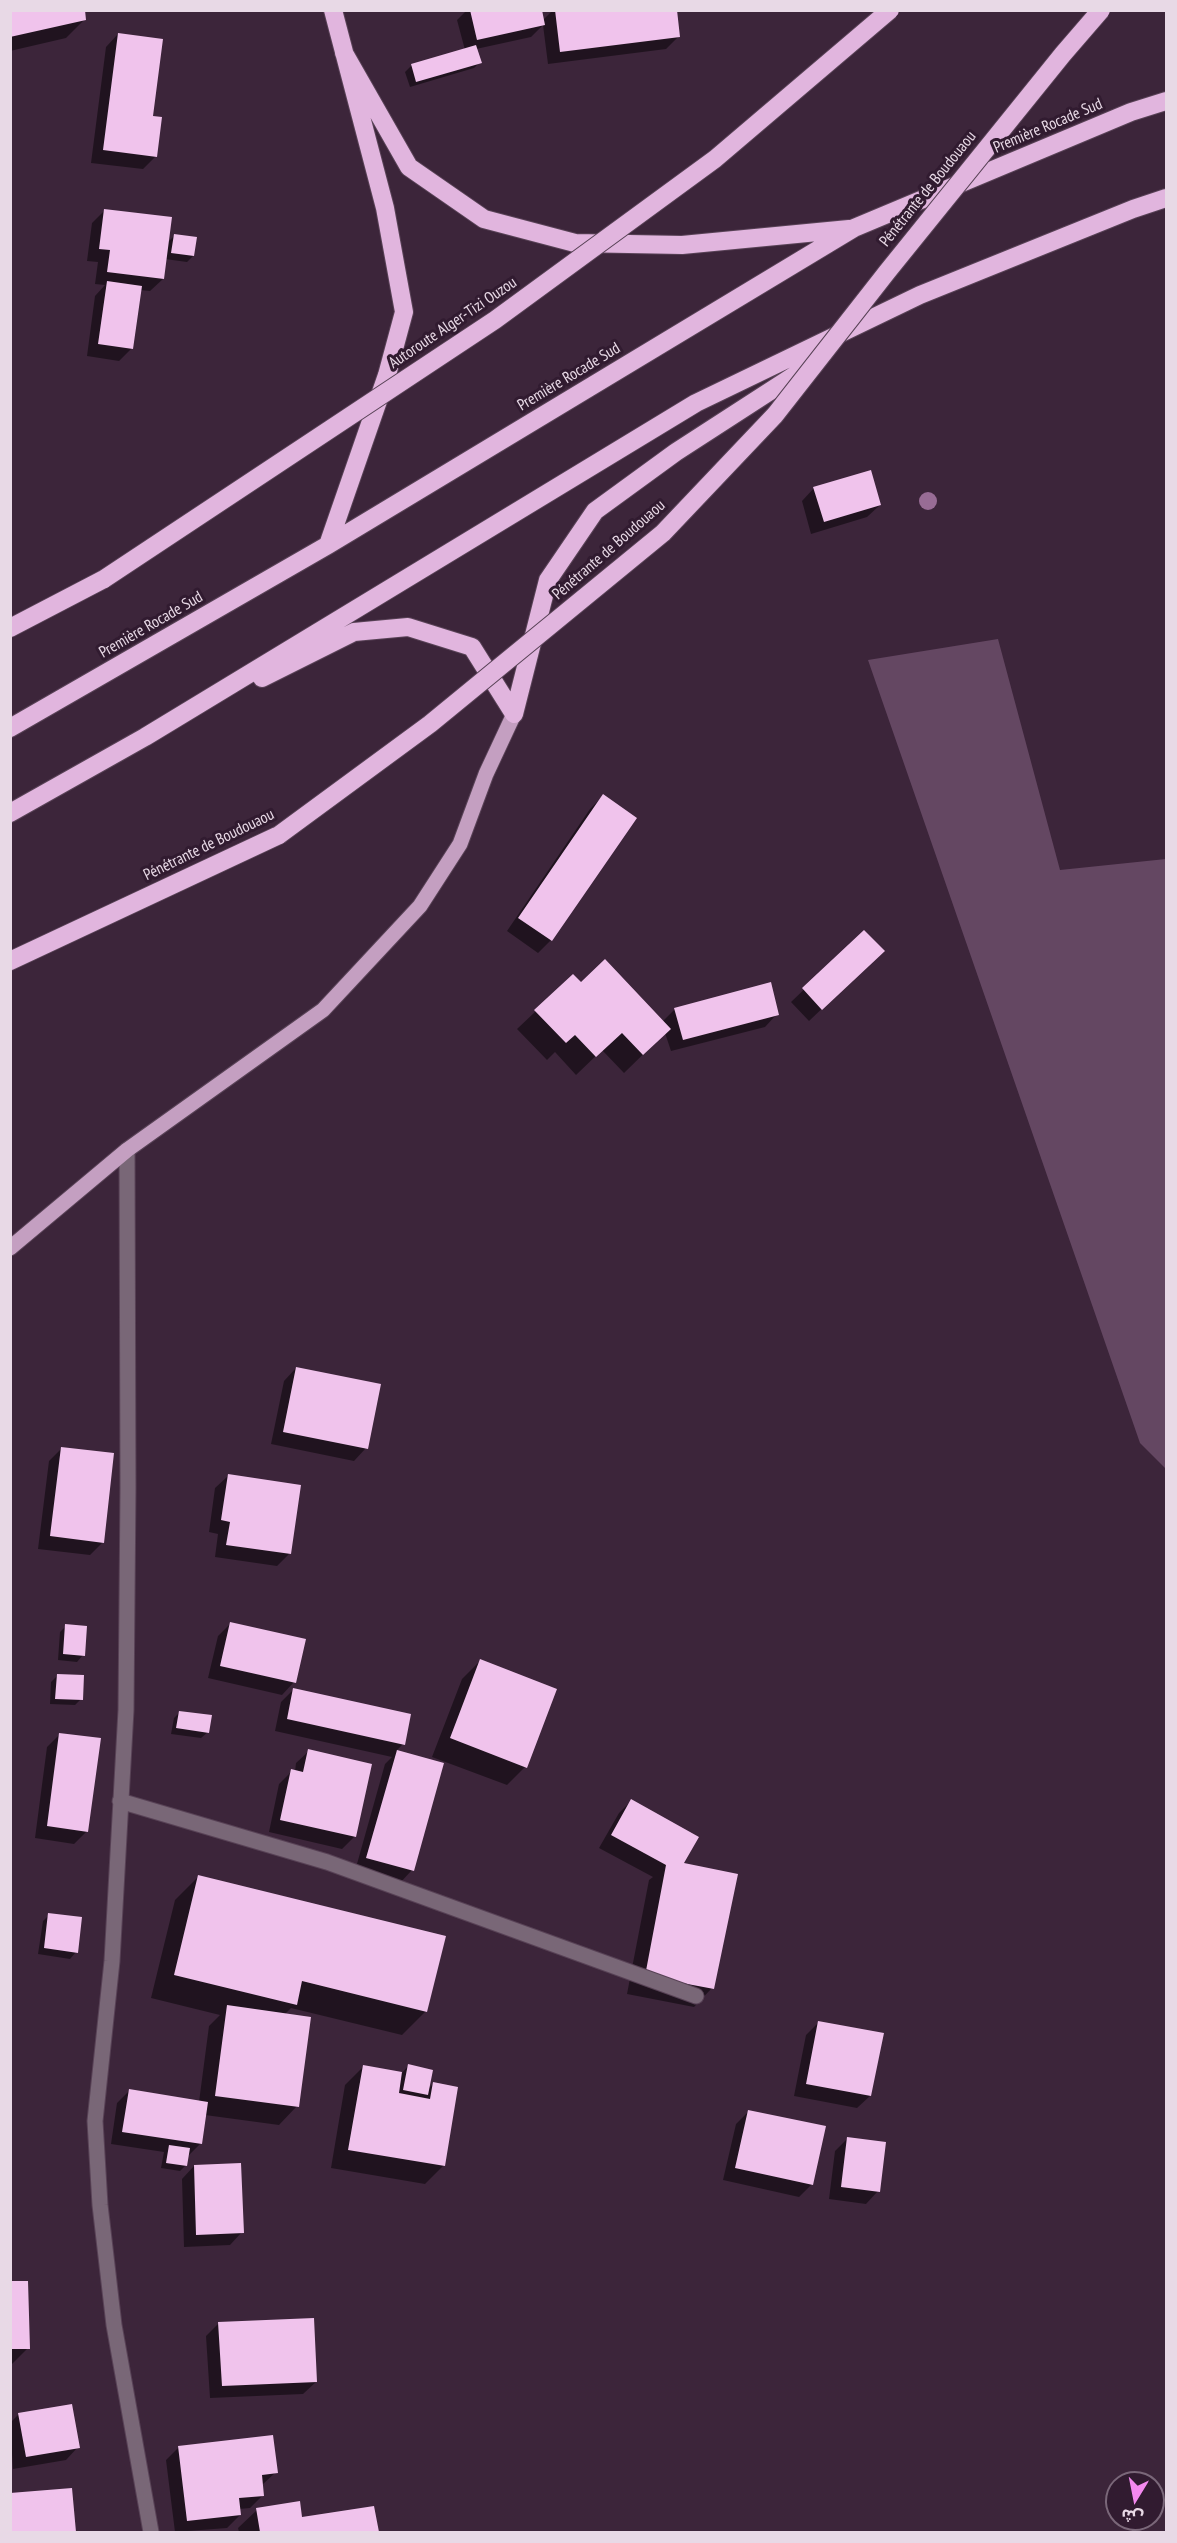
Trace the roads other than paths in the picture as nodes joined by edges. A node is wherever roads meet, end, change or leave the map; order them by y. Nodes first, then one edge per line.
1 (333, 10) edge
2 (890, 10) edge
3 (1101, 10) edge
4 (344, 53) junction
5 (1167, 100) edge
6 (1167, 198) edge
7 (854, 228) junction
8 (920, 295) junction
9 (328, 544) junction
10 (10, 628) edge
11 (514, 714) junction
12 (10, 728) edge
13 (145, 737) junction
14 (10, 813) edge
15 (10, 962) edge
16 (127, 1150) junction
17 (10, 1248) edge
18 (120, 1801) junction
19 (696, 1996) dead end
20 (151, 2532) edge

1 - 4 highway
2 - 10 highway, Autoroute Alger-Tizi Ouzou, bridge
3 - 15 highway, Pénétrante de Boudouaou, bridge
4 - 7 highway
4 - 9 highway
5 - 7 highway, Première Rocade Sud
6 - 8 highway
7 - 9 highway, Première Rocade Sud
8 - 11 highway
8 - 13 highway
9 - 12 highway, Première Rocade Sud
11 - 13 highway
11 - 16 main road
13 - 14 highway
16 - 17 main road
16 - 18 street
18 - 19 street
18 - 20 street

